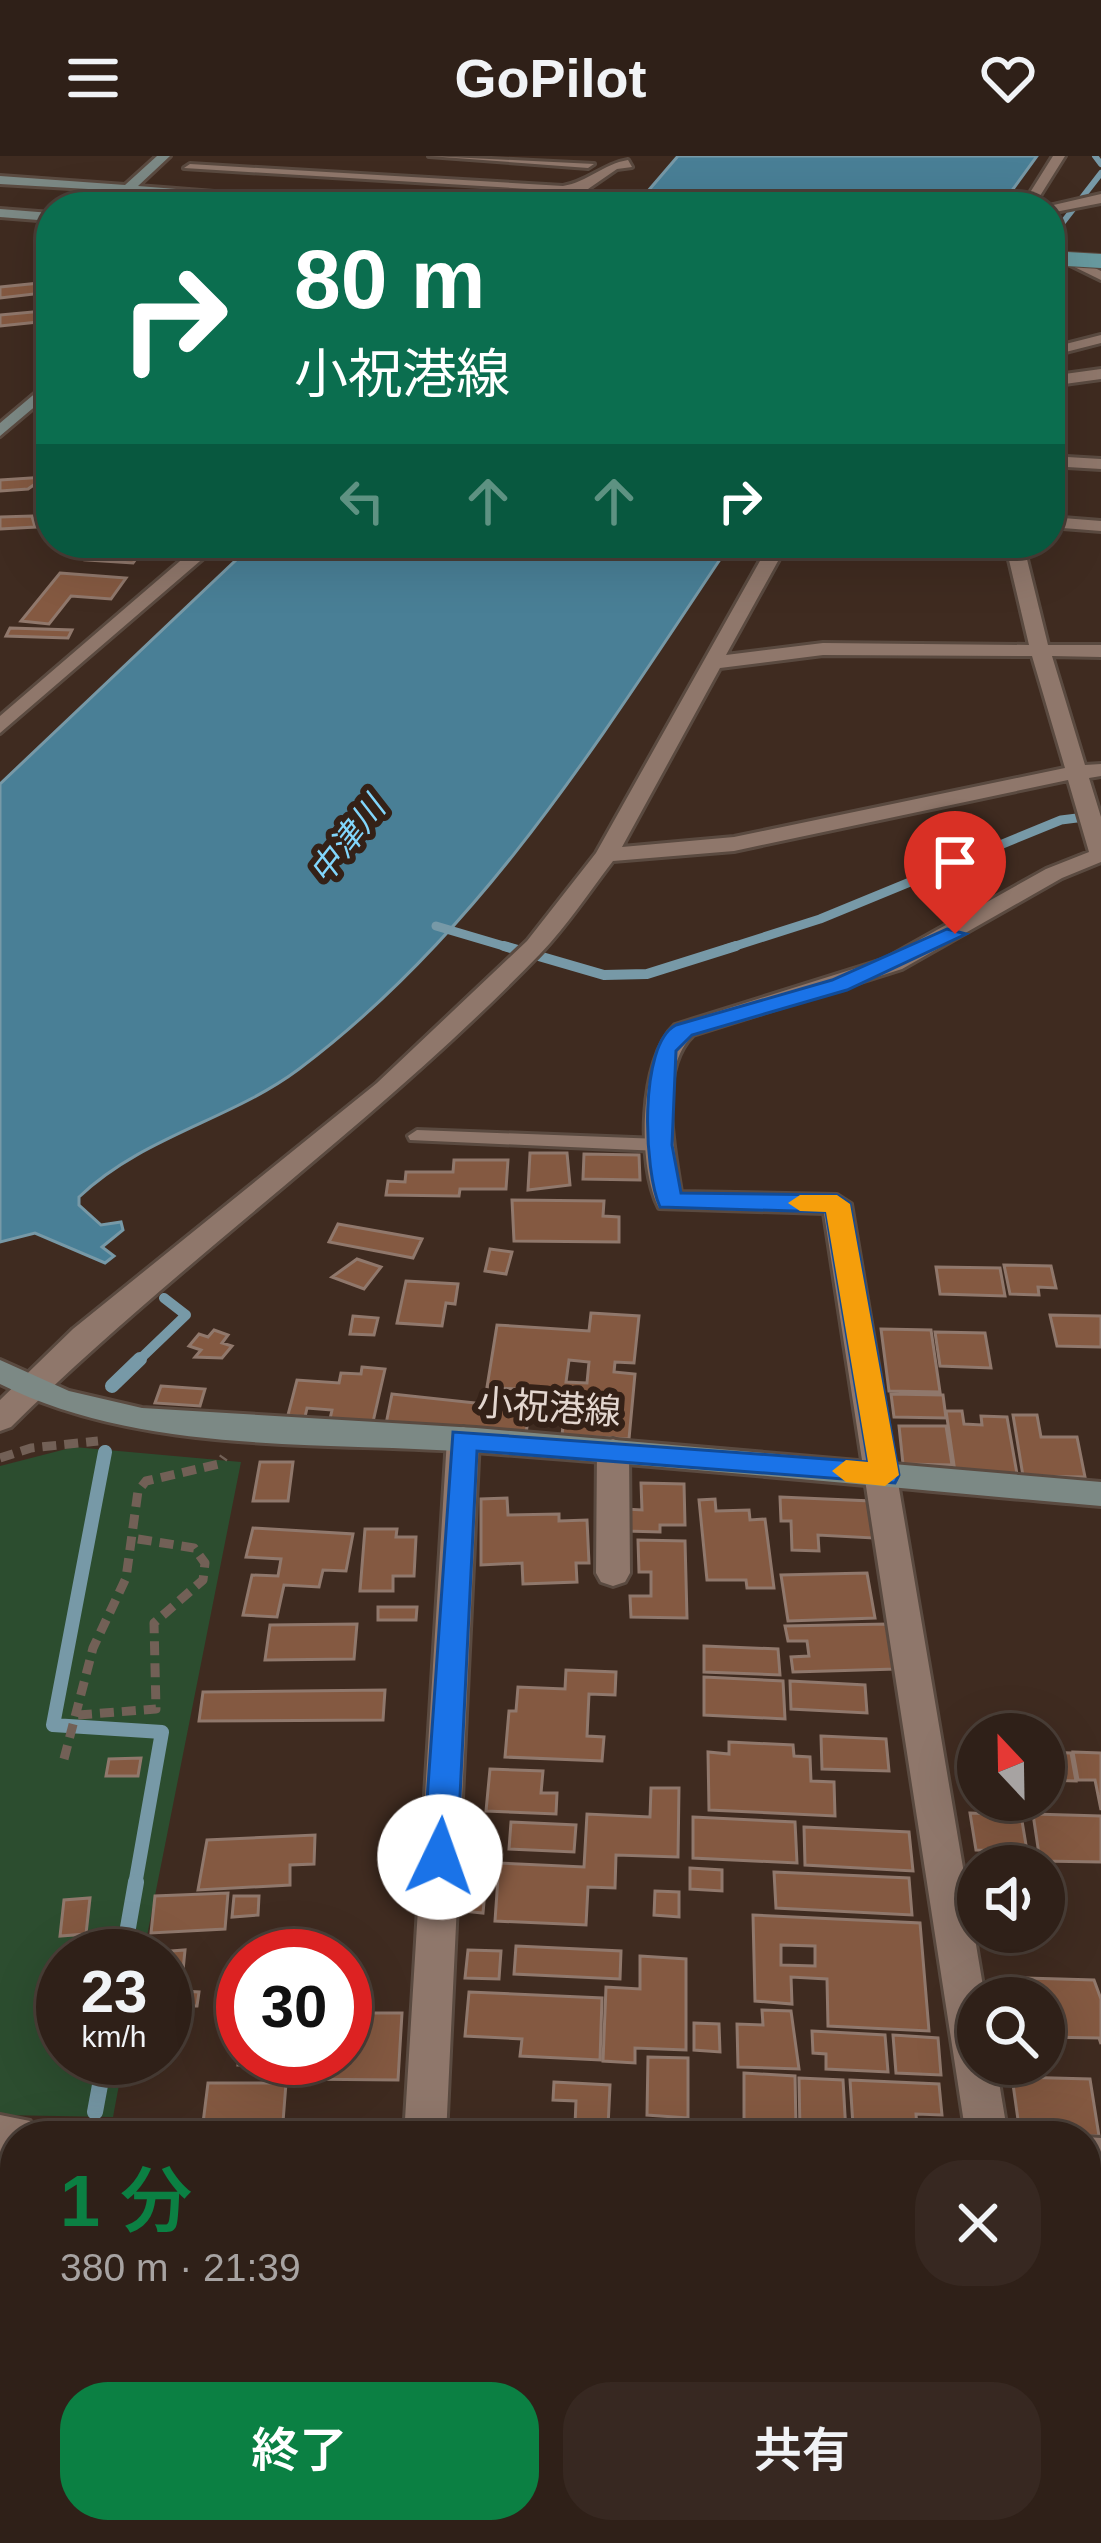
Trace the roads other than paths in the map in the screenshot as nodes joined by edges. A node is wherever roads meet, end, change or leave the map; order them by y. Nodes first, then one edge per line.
1 (164, 156) edge
2 (205, 156) edge
3 (435, 156) edge
4 (1059, 156) edge
5 (593, 160) edge
6 (633, 160) edge
7 (22, 168) dead end
8 (190, 169) junction
9 (408, 173) junction
10 (3, 180) edge
11 (130, 186) junction
12 (159, 192) edge
13 (165, 192) edge
14 (392, 192) edge
15 (550, 192) junction
16 (593, 192) edge
17 (1036, 192) edge
18 (1101, 198) edge
19 (1065, 208) edge
20 (0, 213) edge
21 (36, 216) edge
22 (1065, 253) edge
23 (1101, 256) edge
24 (1065, 259) edge
25 (1065, 276) edge
26 (1101, 276) edge
27 (1101, 289) edge
28 (1101, 328) edge
29 (1065, 337) edge
30 (1101, 339) edge
31 (1065, 348) edge
32 (1101, 374) edge
33 (1065, 379) edge
34 (36, 398) edge
35 (0, 430) edge
36 (1065, 462) edge
37 (1101, 464) edge
38 (1065, 523) edge
39 (1101, 526) edge
40 (195, 558) edge
41 (770, 558) edge
42 (1018, 558) edge
43 (1039, 649) junction
44 (1101, 651) edge
45 (712, 663) junction
46 (0, 727) edge
47 (1090, 771) edge
48 (1101, 854) edge
49 (606, 855) junction
50 (418, 1136) dead end
51 (660, 1145) junction
52 (18, 1380) edge
53 (0, 1419) edge
54 (463, 1439) junction
55 (613, 1451) junction
56 (885, 1475) junction
57 (1101, 1494) edge
58 (613, 1573) dead end
59 (426, 2121) edge
60 (985, 2121) edge

1 - 11 main road
2 - 8 street
3 - 5 street
4 - 17 street
5 - 15 street
6 - 15 street
6 - 16 street
7 - 10 main road
8 - 9 street
8 - 13 street
9 - 14 street
9 - 15 street
10 - 11 main road
11 - 12 main road
18 - 19 street
20 - 21 main road
22 - 23 main road, bridge
24 - 26 street
25 - 27 street
28 - 29 street
30 - 31 street
32 - 33 street
34 - 35 main road
36 - 37 street
38 - 39 street
40 - 46 street
41 - 45 street
42 - 43 street
43 - 44 street
43 - 45 street
43 - 47 street
45 - 49 street
47 - 48 street
47 - 49 street
48 - 51 street
49 - 52 street
50 - 51 lane
51 - 56 street
52 - 53 street
52 - 54 main road, 小祝港線
54 - 55 main road, 小祝港線
54 - 59 street
55 - 56 main road, 小祝港線
55 - 58 street
56 - 57 main road, 小祝港線
56 - 60 street

